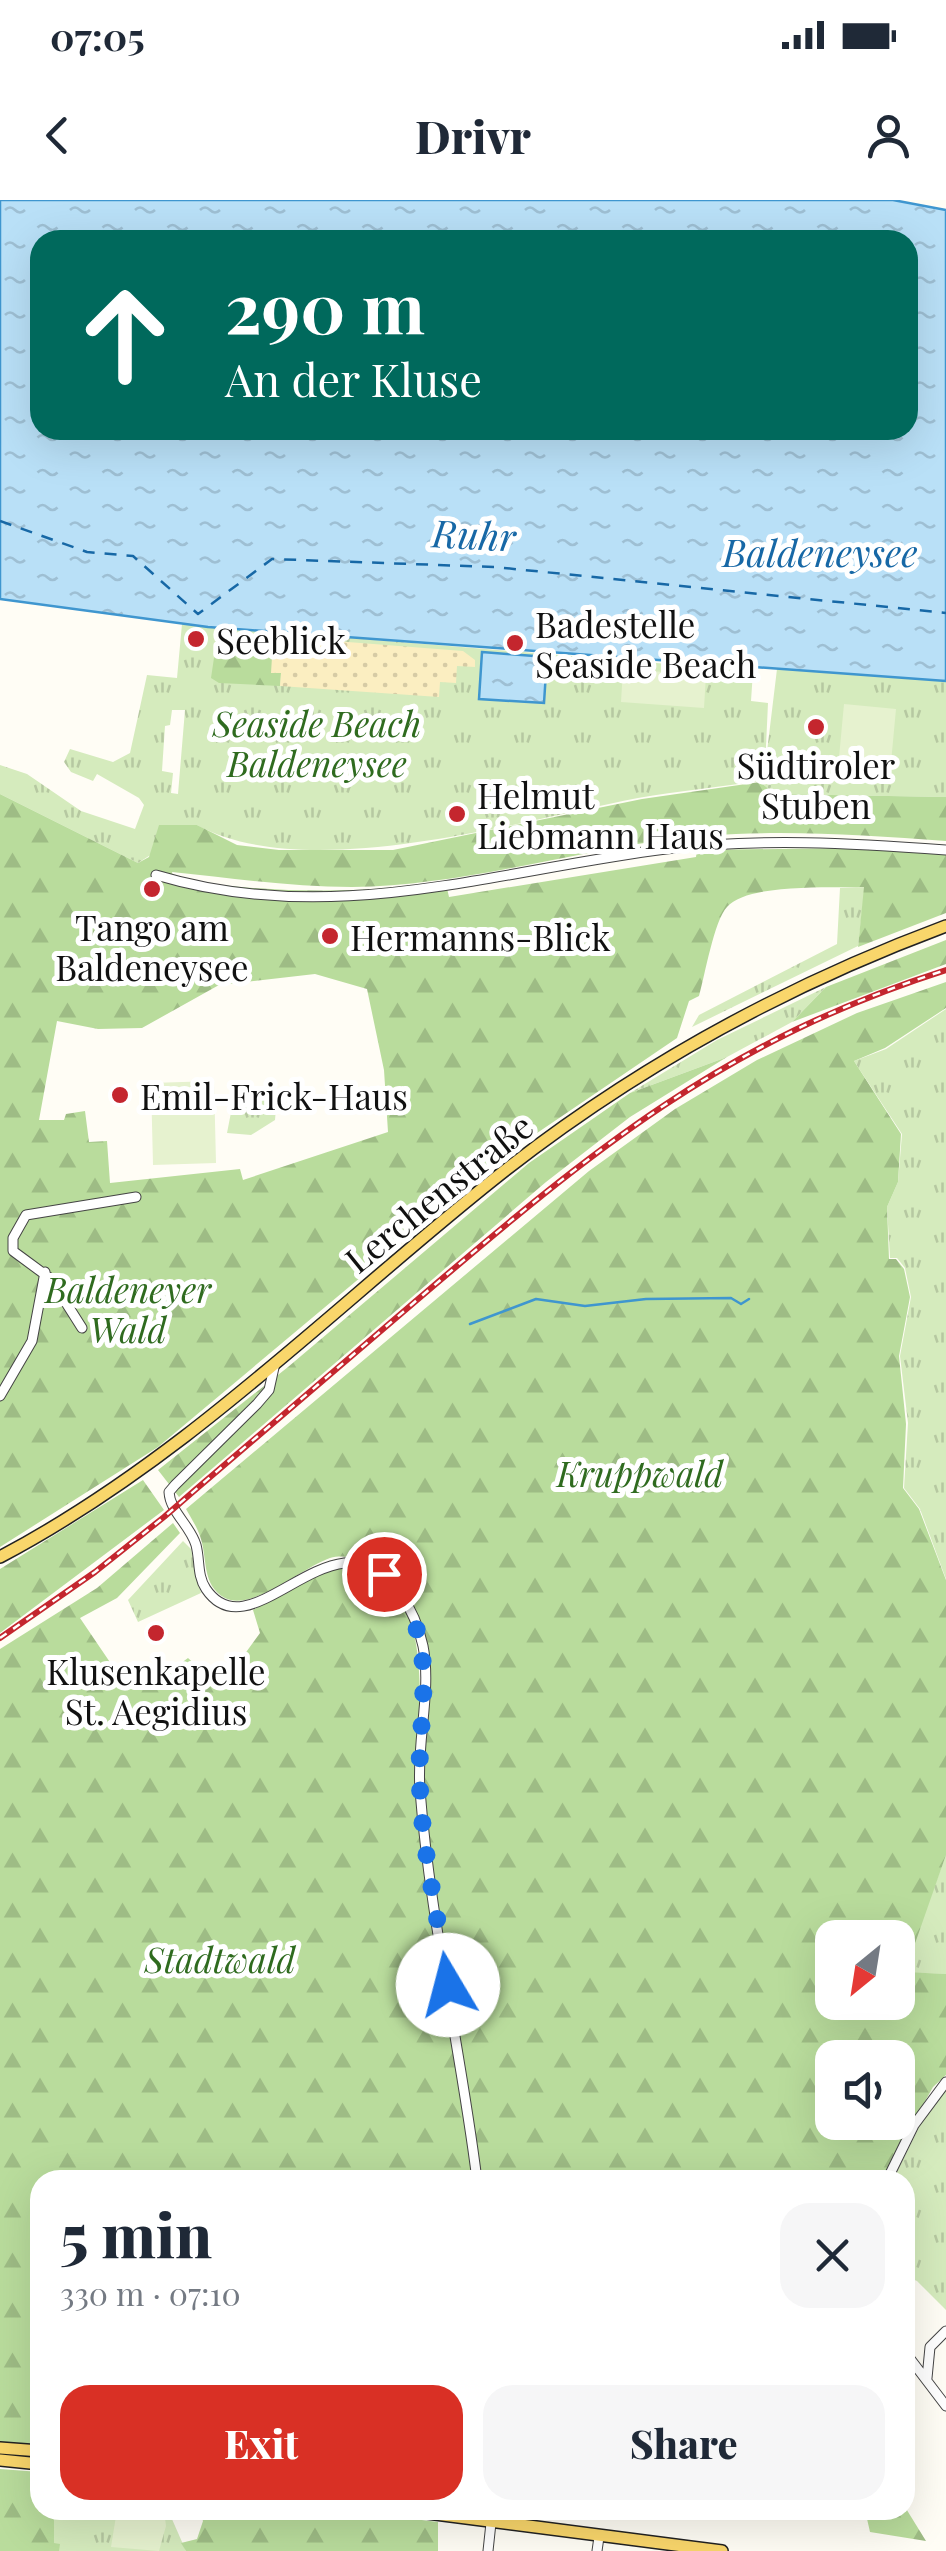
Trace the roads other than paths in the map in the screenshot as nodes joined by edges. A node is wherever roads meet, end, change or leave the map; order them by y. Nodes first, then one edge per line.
1 (946, 850) edge
2 (156, 875) dead end
3 (946, 926) edge
4 (136, 1197) dead end
5 (45, 1272) junction
6 (82, 1328) dead end
7 (275, 1363) junction
8 (0, 1396) edge
9 (0, 1558) edge
10 (946, 2082) edge
11 (476, 2170) edge
12 (892, 2170) edge
13 (946, 2331) edge
14 (915, 2364) edge
15 (927, 2378) junction
16 (946, 2406) edge
17 (0, 2448) edge
18 (30, 2451) edge
19 (0, 2460) edge
20 (30, 2463) edge
21 (477, 2520) edge
22 (491, 2523) junction
23 (599, 2537) junction
24 (488, 2551) edge
25 (597, 2551) edge
26 (722, 2551) edge

1 - 2 street
3 - 7 main road, Lerchenstraße
4 - 5 street
5 - 6 street
5 - 8 street
7 - 9 main road, Lerchenstraße
7 - 11 street
10 - 12 street
13 - 15 street
14 - 15 street
15 - 16 street
17 - 18 main road
19 - 20 main road
21 - 22 main road
22 - 23 main road
22 - 24 street
23 - 25 street
23 - 26 main road

